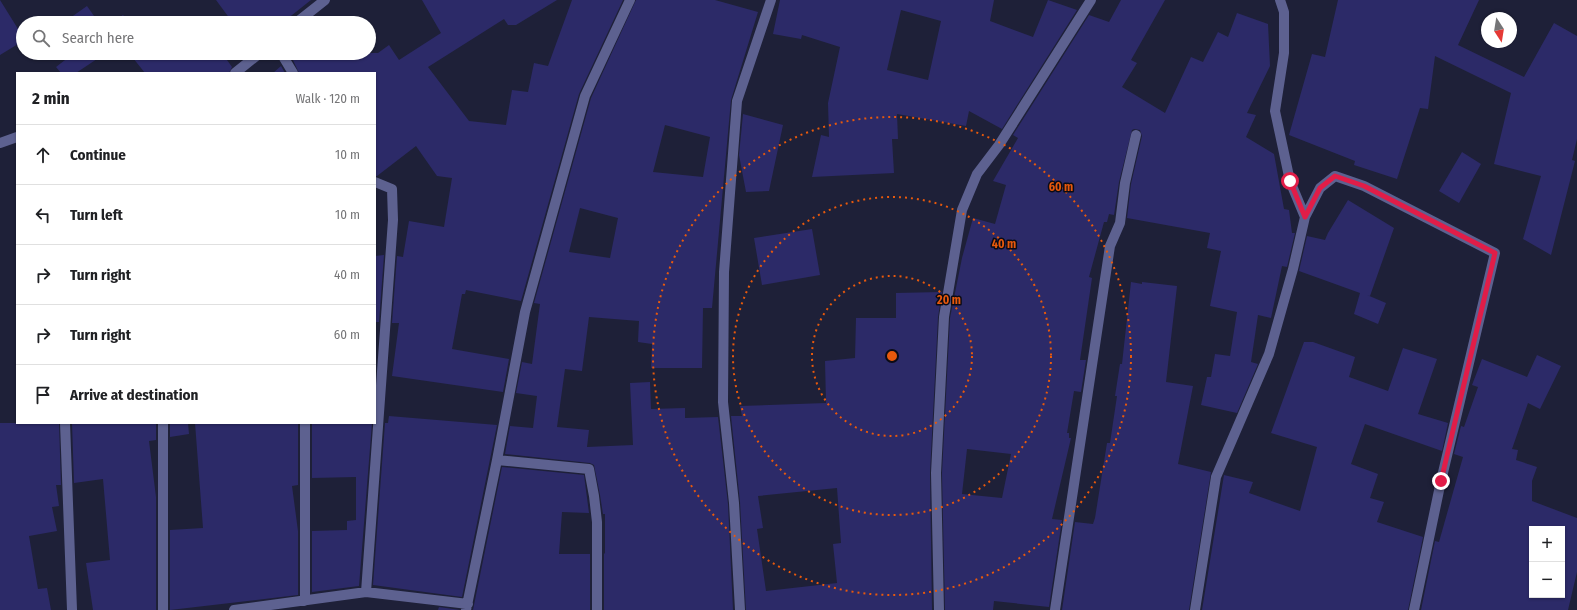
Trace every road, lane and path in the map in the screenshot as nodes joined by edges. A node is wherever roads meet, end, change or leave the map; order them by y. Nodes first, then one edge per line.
1 (325, 0) edge
2 (630, 0) edge
3 (771, 0) edge
4 (1091, 0) edge
5 (1280, 0) edge
6 (305, 16) edge
7 (251, 60) edge
8 (285, 60) edge
9 (236, 72) edge
10 (292, 72) edge
11 (1136, 134) dead end
12 (16, 137) edge
13 (0, 143) edge
14 (376, 182) edge
15 (1305, 217) junction
16 (65, 424) edge
17 (163, 424) edge
18 (305, 424) edge
19 (497, 460) junction
20 (366, 592) junction
21 (305, 601) junction
22 (467, 607) edge
23 (72, 610) edge
24 (163, 610) edge
25 (234, 610) edge
26 (597, 610) edge
27 (740, 610) edge
28 (939, 610) edge
29 (1055, 610) edge
30 (1195, 610) edge
31 (1414, 610) edge

1 - 6 street
2 - 19 street
3 - 27 street
4 - 28 street
5 - 15 street
7 - 9 street
8 - 10 street
11 - 29 street
12 - 13 street
14 - 20 street
15 - 30 street
15 - 31 street
16 - 23 street
17 - 24 street
18 - 21 street
19 - 22 street
19 - 26 street
20 - 21 street
20 - 22 street
21 - 25 street

